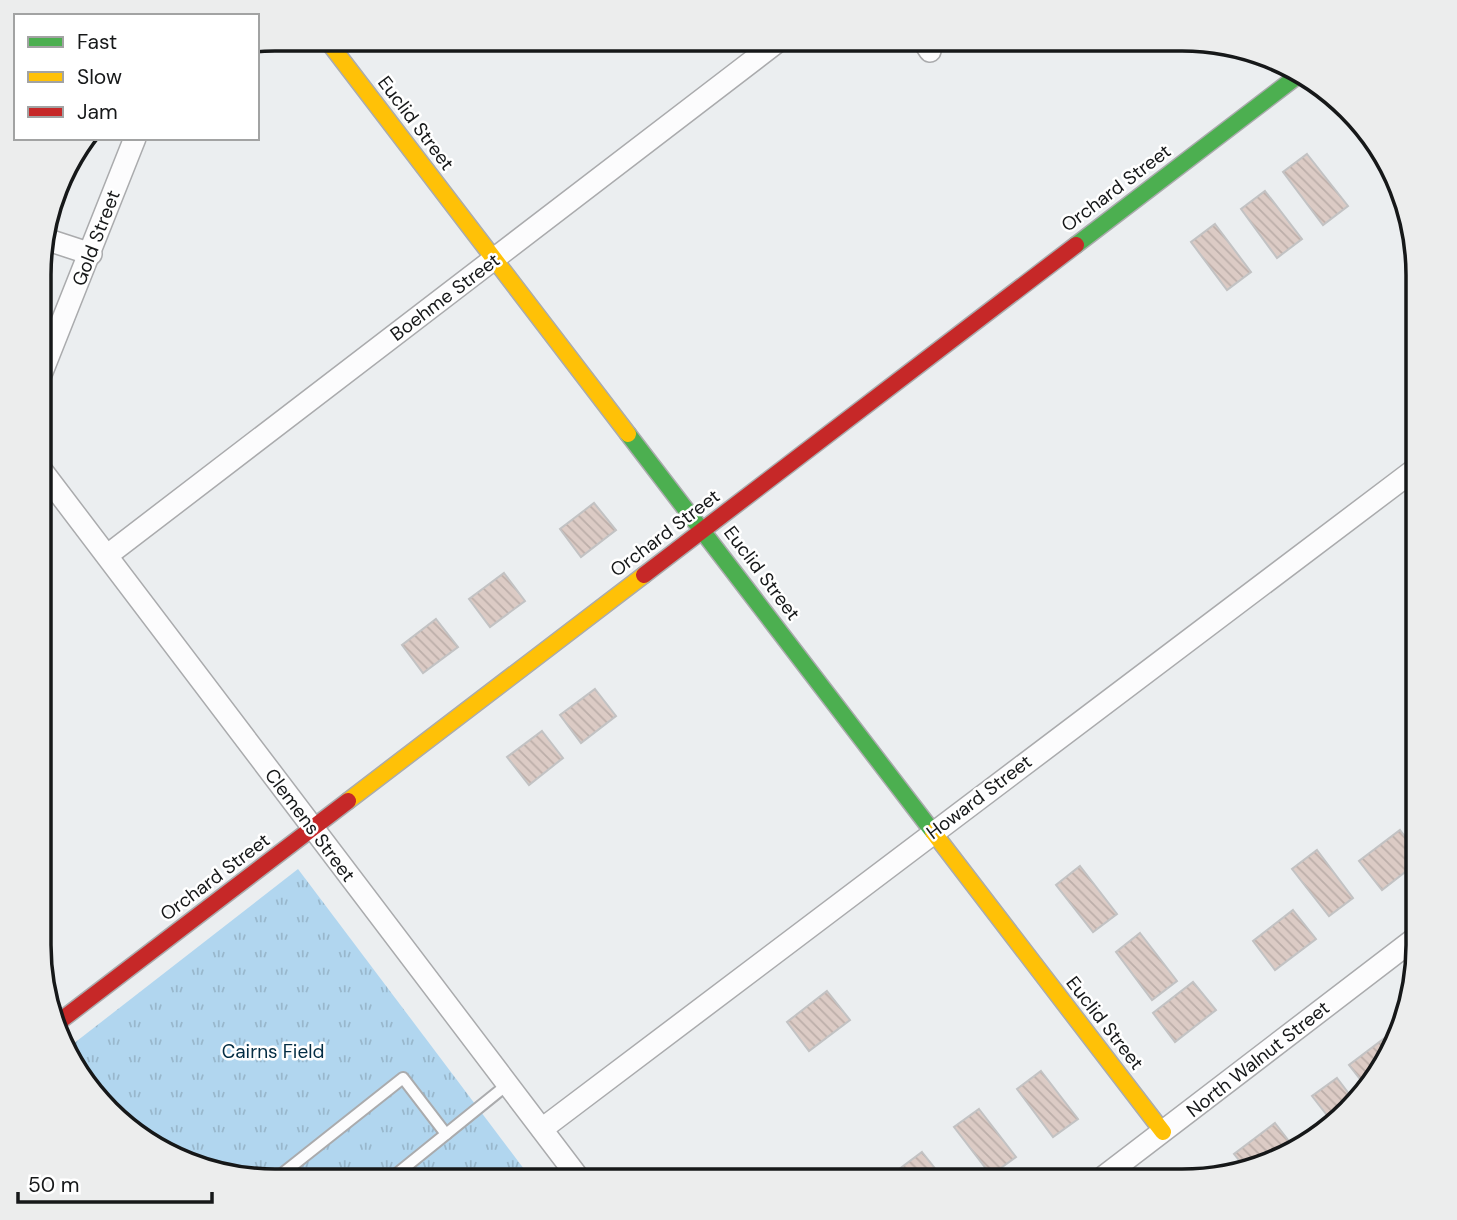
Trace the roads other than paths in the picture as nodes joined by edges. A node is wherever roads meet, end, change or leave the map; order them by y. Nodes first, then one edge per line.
1 (336, 51) edge
2 (753, 51) edge
3 (1292, 80) edge
4 (134, 140) edge
5 (54, 242) edge
6 (91, 254) junction
7 (494, 259) junction
8 (51, 350) edge
9 (1406, 476) edge
10 (51, 482) edge
11 (703, 530) junction
12 (108, 554) junction
13 (313, 830) junction
14 (932, 833) junction
15 (1406, 945) edge
16 (63, 1018) edge
17 (508, 1084) junction
18 (542, 1129) junction
19 (1163, 1132) junction
20 (446, 1134) junction
21 (288, 1169) edge
22 (402, 1169) edge
23 (572, 1169) edge
24 (1114, 1169) edge

1 - 7 street, Euclid Street
2 - 7 street, Boehme Street
3 - 11 street, Orchard Street
4 - 6 street, Gold Street
5 - 6 street
6 - 8 street, Gold Street
7 - 11 street, Euclid Street
7 - 12 street, Boehme Street
9 - 14 street, Howard Street
10 - 12 street, Clemens Street
11 - 13 street, Orchard Street
11 - 14 street, Euclid Street
12 - 13 street, Clemens Street
13 - 16 street, Orchard Street
13 - 17 street, Clemens Street
14 - 18 street, Howard Street
14 - 19 street, Euclid Street
15 - 19 street, North Walnut Street
17 - 18 street, Clemens Street
17 - 20 lane
18 - 23 street, Clemens Street
19 - 24 street, North Walnut Street
20 - 21 lane
20 - 22 lane

